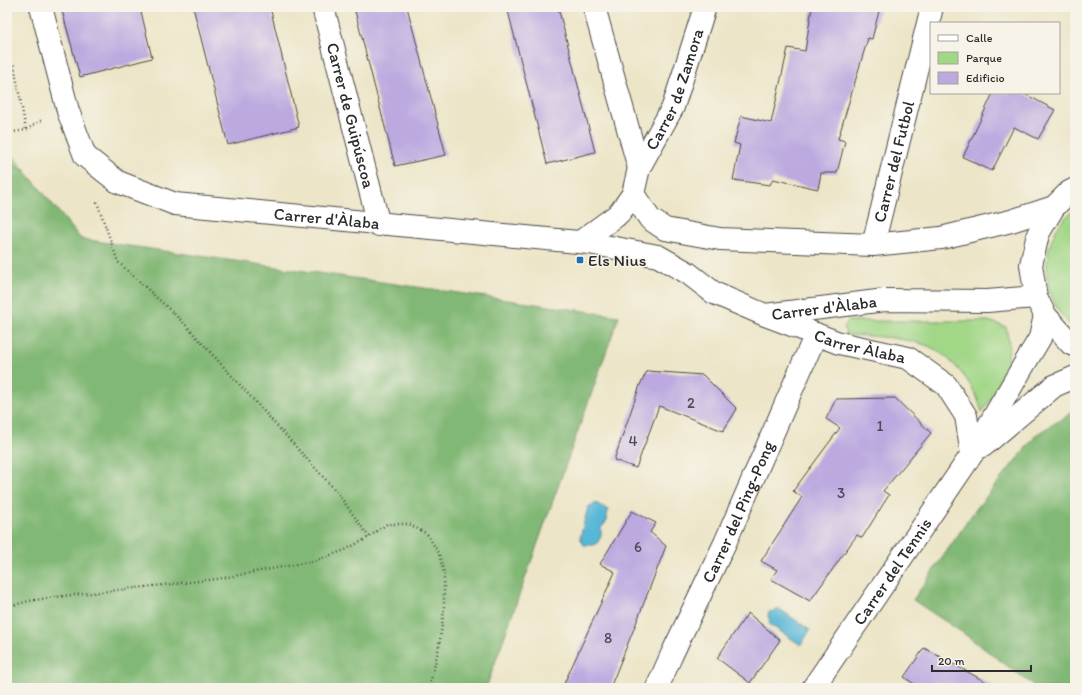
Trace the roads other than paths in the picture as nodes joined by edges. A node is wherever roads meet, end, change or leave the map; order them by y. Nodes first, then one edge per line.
1 (41, 7) edge
2 (323, 7) edge
3 (594, 7) edge
4 (705, 7) edge
5 (932, 7) edge
6 (639, 168) junction
7 (1075, 189) edge
8 (633, 194) junction
9 (1054, 206) junction
10 (379, 225) junction
11 (580, 242) junction
12 (873, 246) junction
13 (1040, 306) junction
14 (765, 315) junction
15 (816, 334) junction
16 (1075, 345) edge
17 (1075, 377) edge
18 (972, 454) junction
19 (658, 688) edge
20 (813, 688) edge

1 - 10 street, Carrer d'Àlaba
2 - 10 street, Carrer de Guipúscoa
3 - 6 street
4 - 6 street, Carrer de Zamora
5 - 12 street, Carrer del Futbol
6 - 8 street
7 - 9 street
8 - 11 street
8 - 12 street
9 - 12 street
9 - 13 street, Carrer del Tennis
10 - 11 street, Carrer d'Àlaba
11 - 14 street, Carrer d'Àlaba
13 - 14 street, Carrer d'Àlaba
13 - 16 street
13 - 18 street, Carrer del Tennis
14 - 15 street, Carrer Àlaba
15 - 18 street, Carrer Àlaba
15 - 19 street, Carrer del Ping-Pong
17 - 18 street, Carrer del Tennis
18 - 20 street, Carrer del Tennis

